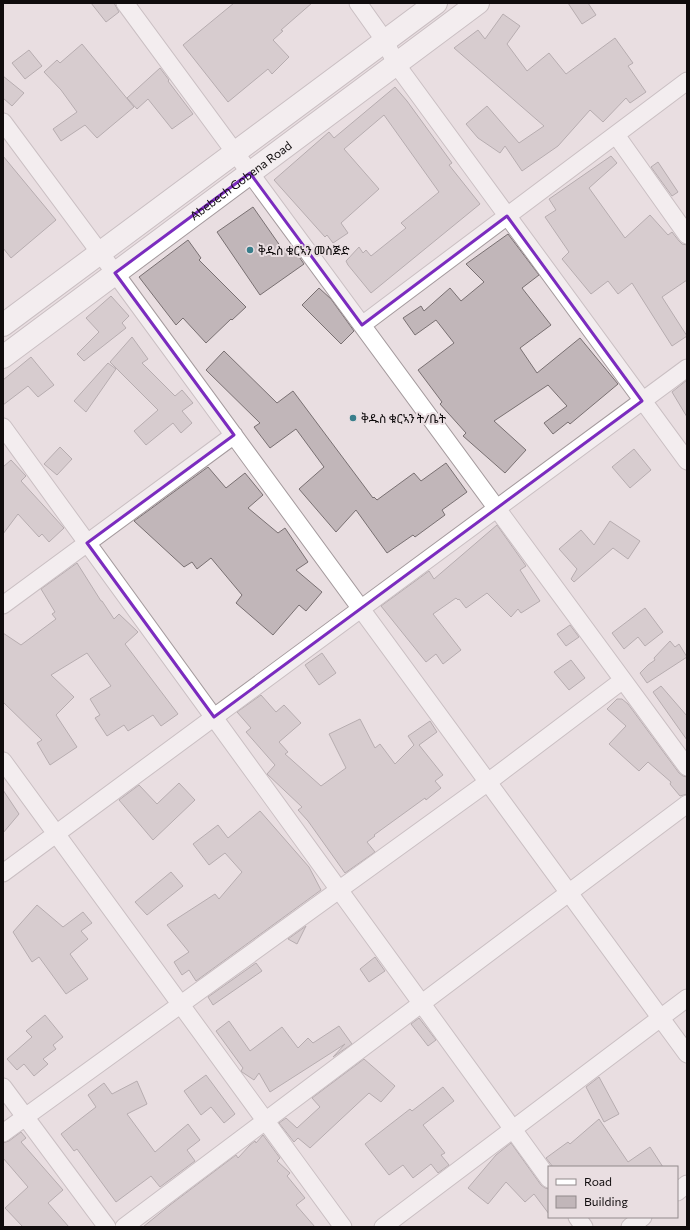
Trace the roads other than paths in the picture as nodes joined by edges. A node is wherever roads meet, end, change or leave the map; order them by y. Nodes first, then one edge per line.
1 (125, 3) edge
2 (358, 3) edge
3 (436, 3) edge
4 (478, 3) edge
5 (385, 41) junction
6 (396, 64) junction
7 (687, 82) edge
8 (3, 122) edge
9 (616, 135) junction
10 (235, 152) junction
11 (250, 173) junction
12 (507, 216) junction
13 (687, 235) edge
14 (100, 252) junction
15 (115, 273) junction
16 (3, 325) edge
17 (362, 325) junction
18 (3, 357) edge
19 (687, 368) edge
20 (642, 400) junction
21 (3, 427) edge
22 (234, 435) junction
23 (687, 462) edge
24 (497, 508) junction
25 (87, 543) junction
26 (3, 605) edge
27 (361, 609) junction
28 (623, 680) junction
29 (214, 717) junction
30 (3, 761) edge
31 (687, 767) edge
32 (488, 782) junction
33 (687, 804) edge
34 (56, 834) junction
35 (3, 873) edge
36 (339, 890) junction
37 (569, 893) junction
38 (687, 998) edge
39 (181, 1004) junction
40 (422, 1004) junction
41 (661, 1018) junction
42 (687, 1054) edge
43 (3, 1087) edge
44 (25, 1117) junction
45 (266, 1121) junction
46 (513, 1129) junction
47 (3, 1132) edge
48 (548, 1178) edge
49 (687, 1184) edge
50 (678, 1191) edge
51 (578, 1218) edge
52 (642, 1218) edge
53 (107, 1227) edge
54 (124, 1227) edge
55 (343, 1227) edge
56 (383, 1227) edge
57 (584, 1227) edge
58 (630, 1227) edge

1 - 10 street
2 - 5 street
3 - 5 street
4 - 6 street, Abebech Gobena Road
5 - 6 street
5 - 10 street
6 - 11 street, Abebech Gobena Road
6 - 12 street
7 - 9 street
8 - 14 street
9 - 12 street
9 - 13 street
10 - 11 street
10 - 14 street
11 - 15 street, Abebech Gobena Road
11 - 17 street
12 - 17 street
12 - 20 street
14 - 15 street
14 - 16 street
15 - 18 street, Abebech Gobena Road
15 - 22 street
17 - 24 street
19 - 20 street
20 - 23 street
20 - 24 street
21 - 25 street
22 - 25 street
22 - 27 street
24 - 27 street
24 - 28 street
25 - 26 street
25 - 29 street
27 - 29 street
27 - 32 street
28 - 31 street
28 - 32 street
29 - 34 street
29 - 36 street
30 - 34 street
32 - 36 street
32 - 37 street
33 - 37 street
34 - 35 street
34 - 39 street
36 - 39 street
36 - 40 street
37 - 40 street
37 - 41 street
38 - 41 street
39 - 44 street
39 - 45 street
40 - 45 street
40 - 46 street
41 - 42 street
41 - 46 street
43 - 44 street
44 - 47 street
44 - 53 street
45 - 54 street
45 - 55 street
46 - 48 street
46 - 56 street
49 - 50 street
51 - 57 street
52 - 58 street

